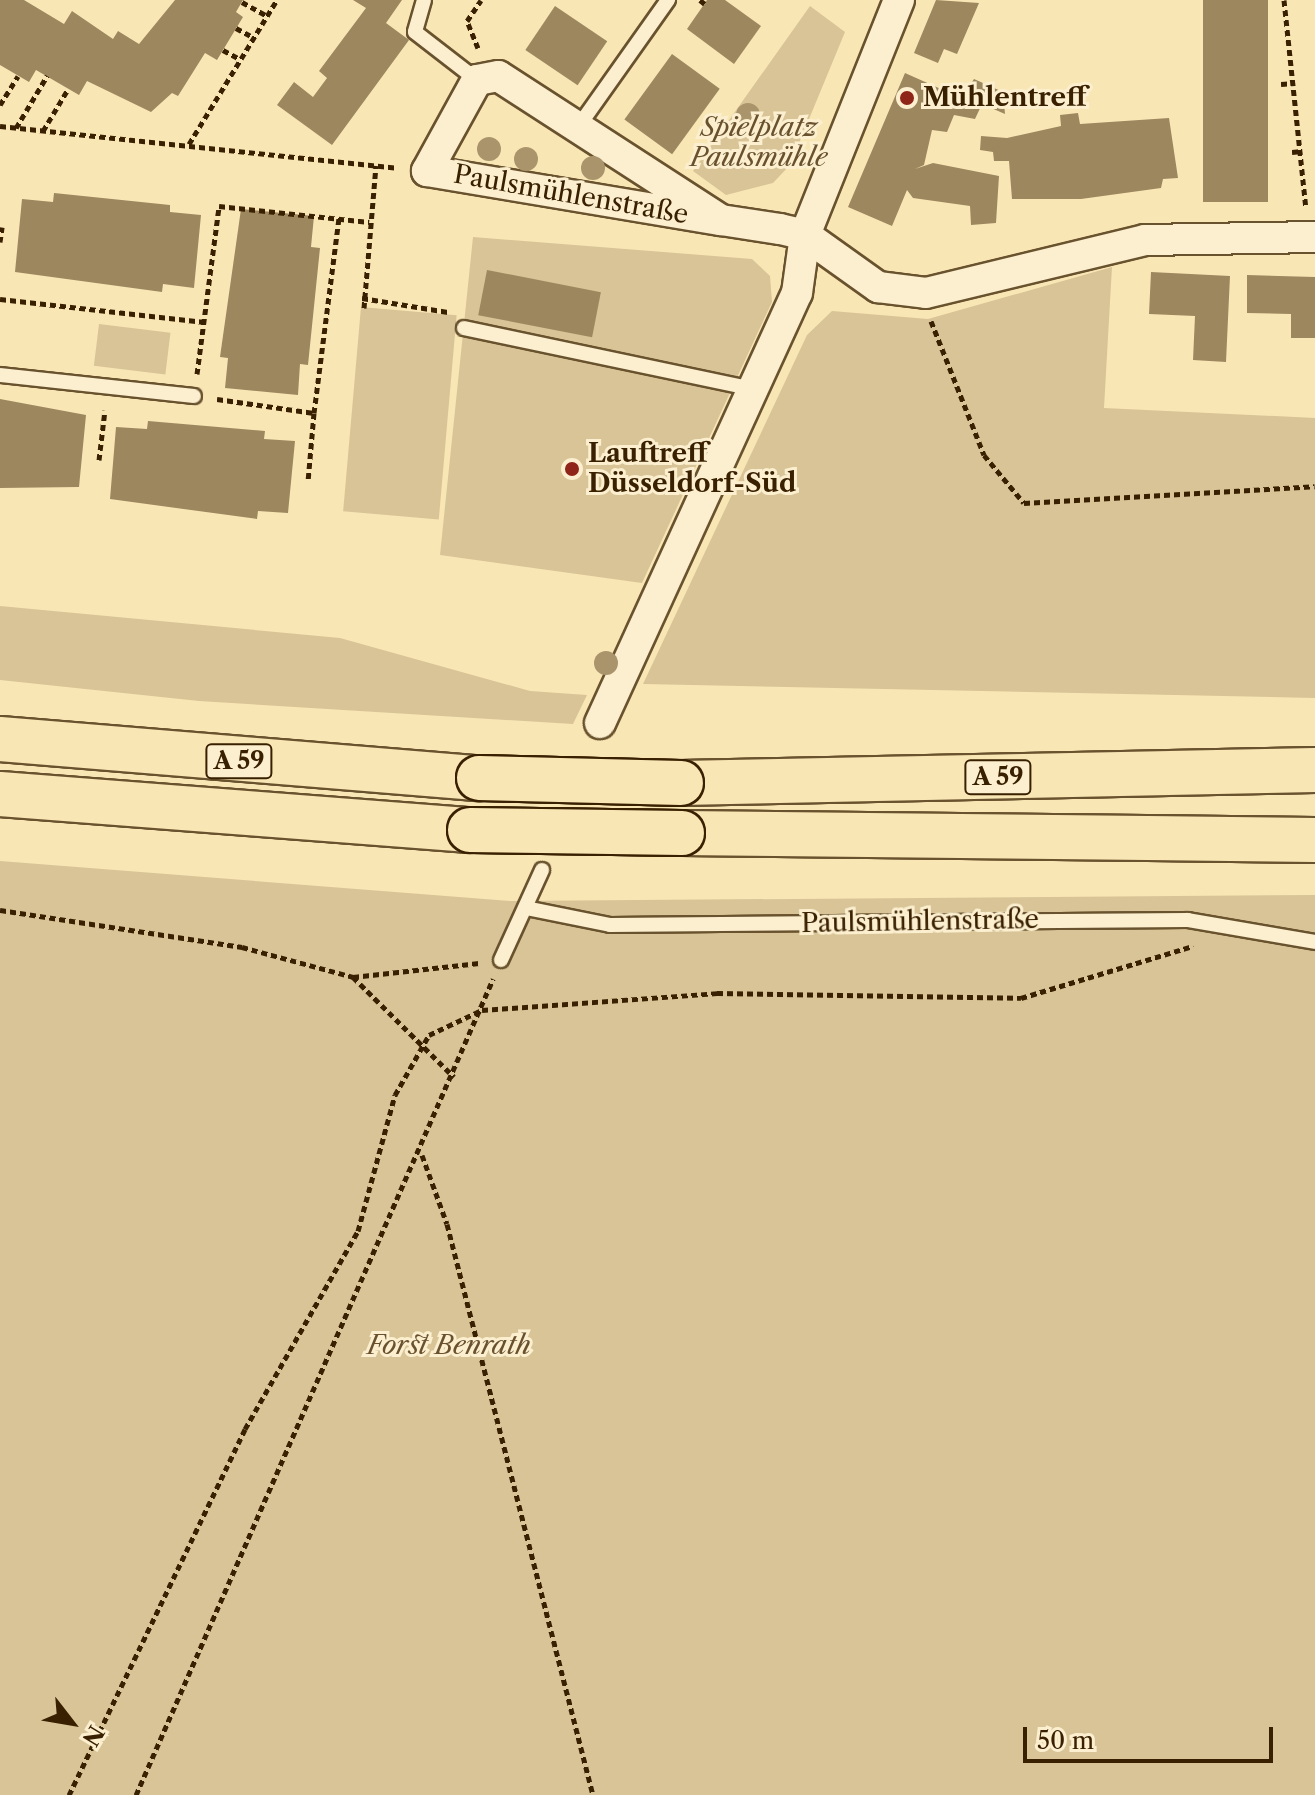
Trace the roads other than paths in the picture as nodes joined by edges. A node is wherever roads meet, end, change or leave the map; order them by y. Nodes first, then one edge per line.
1 (424, 0) edge
2 (668, 0) edge
3 (899, 0) edge
4 (483, 78) junction
5 (578, 127) junction
6 (721, 220) junction
7 (805, 235) junction
8 (1312, 237) edge
9 (464, 328) road end
10 (0, 375) edge
11 (754, 389) junction
12 (194, 396) road end
13 (600, 723) dead end
14 (0, 739) edge
15 (1315, 770) edge
16 (0, 794) edge
17 (1315, 840) edge
18 (542, 870) dead end
19 (526, 908) junction
20 (1315, 942) edge
21 (501, 960) road end

1 - 4 lane
2 - 5 lane
3 - 7 street
4 - 5 street, Paulsmühlenstraße
4 - 6 street, Paulsmühlenstraße
5 - 6 street, Paulsmühlenstraße
6 - 7 street, Paulsmühlenstraße
7 - 8 street
7 - 11 street
9 - 11 lane
10 - 12 lane
11 - 13 street
14 - 15 highway, A 59, bridge
16 - 17 highway, A 59, bridge
18 - 19 lane
19 - 20 lane, Paulsmühlenstraße
19 - 21 lane

